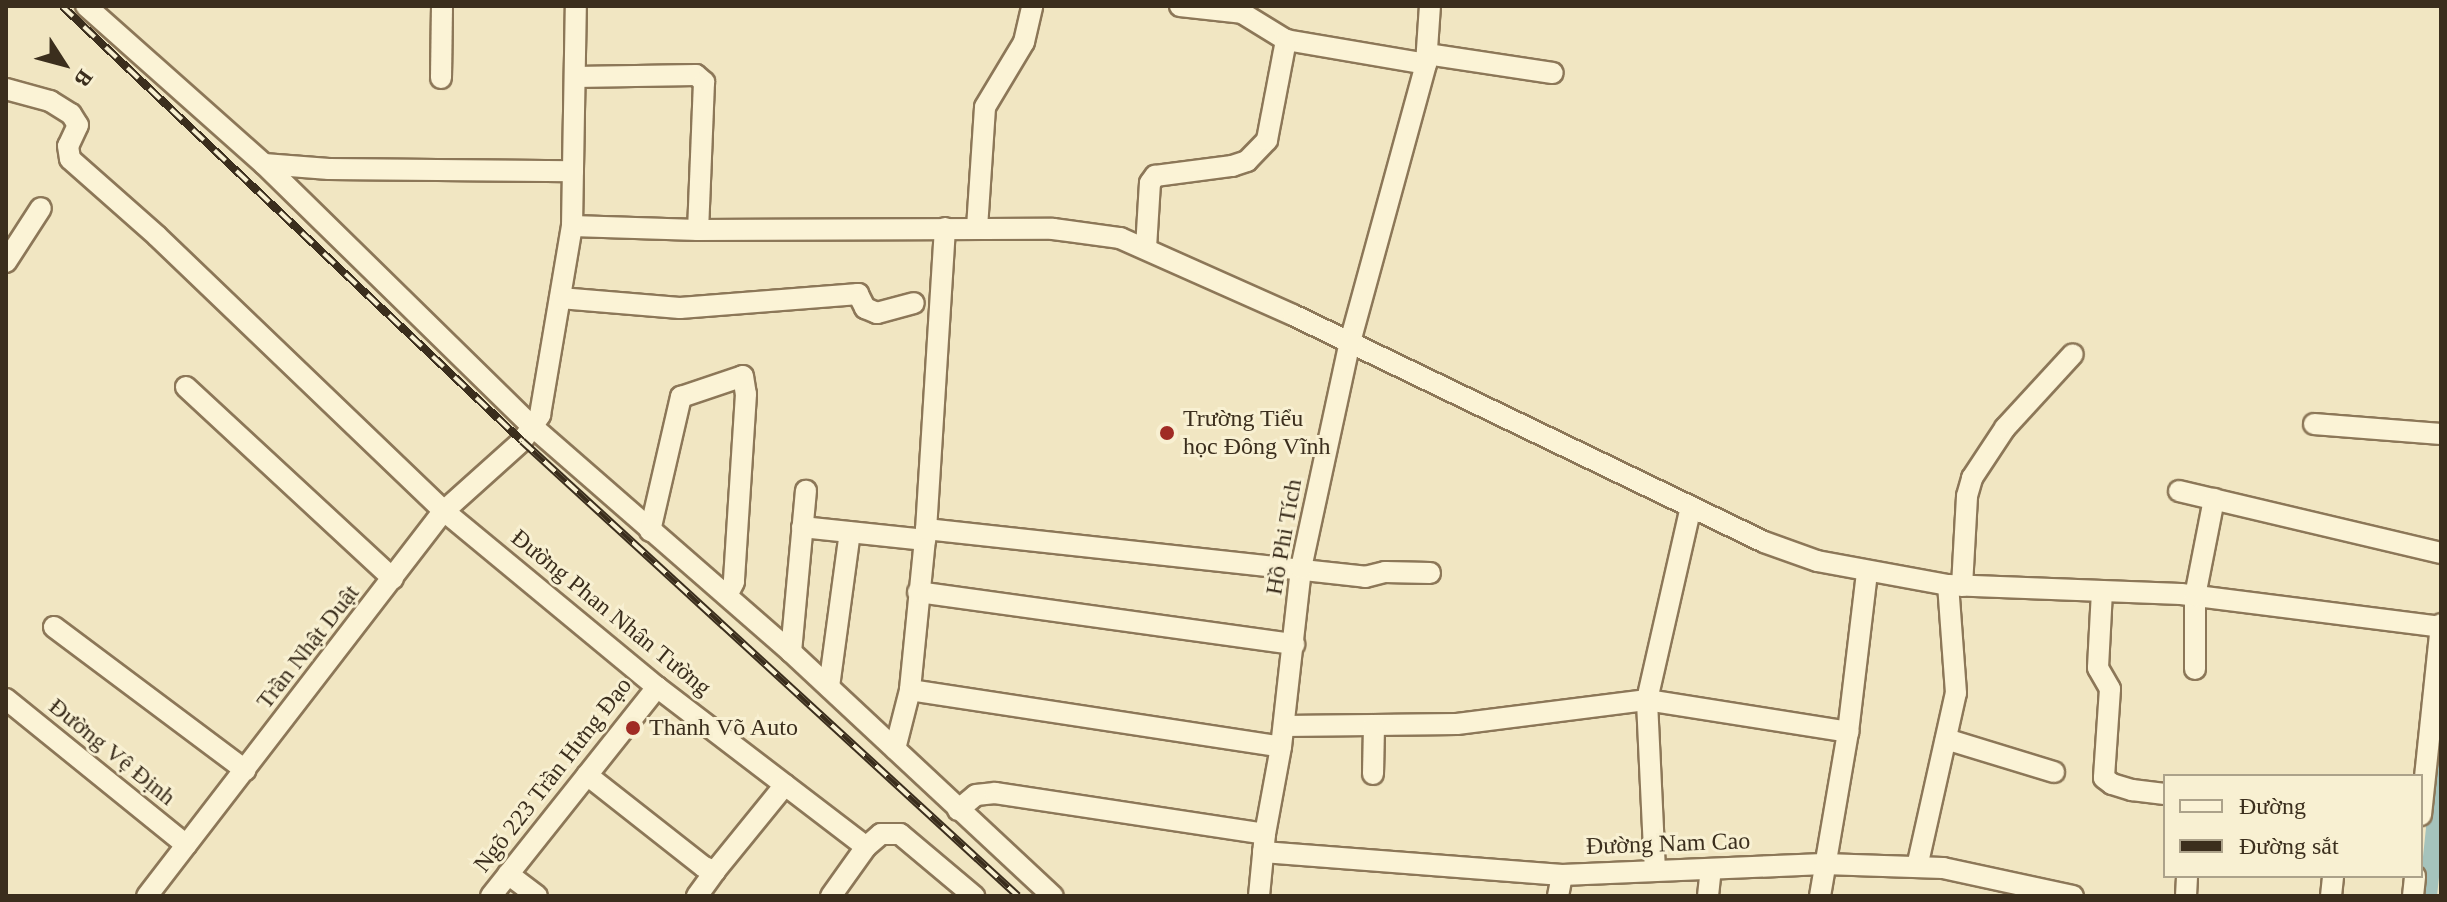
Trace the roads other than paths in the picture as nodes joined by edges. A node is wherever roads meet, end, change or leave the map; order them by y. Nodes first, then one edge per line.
1 (86, 6) edge
2 (442, 6) edge
3 (576, 6) edge
4 (1032, 6) edge
5 (1180, 6) edge
6 (1430, 6) edge
7 (1286, 40) junction
8 (1426, 59) junction
9 (1553, 73) dead end
10 (575, 77) junction
11 (441, 78) dead end
12 (6, 89) edge
13 (264, 164) junction
14 (573, 171) junction
15 (41, 208) dead end
16 (572, 226) junction
17 (945, 228) junction
18 (977, 228) junction
19 (698, 230) junction
20 (1146, 248) junction
21 (6, 262) edge
22 (560, 298) junction
23 (914, 303) dead end
24 (1350, 342) junction
25 (2073, 354) dead end
26 (186, 387) dead end
27 (2314, 424) dead end
28 (527, 433) junction
29 (2441, 434) edge
30 (806, 491) dead end
31 (2179, 491) dead end
32 (2214, 499) junction
33 (1691, 507) junction
34 (444, 511) junction
35 (802, 527) junction
36 (650, 531) junction
37 (850, 532) junction
38 (926, 535) junction
39 (2441, 553) edge
40 (1301, 568) junction
41 (1867, 572) junction
42 (1430, 573) dead end
43 (393, 579) junction
44 (1955, 586) junction
45 (2102, 591) junction
46 (918, 592) junction
47 (727, 595) junction
48 (2195, 596) junction
49 (2441, 625) edge
50 (54, 627) dead end
51 (1294, 644) junction
52 (791, 652) junction
53 (2195, 669) dead end
54 (657, 687) junction
55 (829, 687) junction
56 (910, 690) junction
57 (6, 699) edge
58 (1647, 700) junction
59 (1374, 725) junction
60 (1848, 732) junction
61 (1283, 736) junction
62 (1946, 739) junction
63 (2435, 745) edge
64 (895, 749) junction
65 (245, 770) junction
66 (2054, 772) dead end
67 (1373, 774) dead end
68 (587, 775) junction
69 (785, 785) junction
70 (2163, 794) edge
71 (2423, 805) edge
72 (958, 810) junction
73 (1264, 843) junction
74 (186, 845) junction
75 (866, 847) junction
76 (1824, 864) junction
77 (1917, 867) junction
78 (1711, 869) junction
79 (715, 871) junction
80 (1655, 871) junction
81 (508, 874) junction
82 (1562, 875) junction
83 (147, 896) edge
84 (491, 896) edge
85 (537, 896) edge
86 (697, 896) edge
87 (831, 896) edge
88 (974, 896) edge
89 (1053, 896) edge
90 (1259, 896) edge
91 (1558, 896) edge
92 (1708, 896) edge
93 (1820, 896) edge
94 (2073, 896) edge

1 - 13 street
2 - 11 street
3 - 10 street
4 - 18 street
5 - 7 street
6 - 8 street, Hồ Phi Tích
7 - 8 street
7 - 20 street
8 - 9 street
8 - 24 street, Hồ Phi Tích
10 - 14 street
10 - 19 street
12 - 34 street, Đường Phan Nhân Tường
13 - 14 street
13 - 28 street
14 - 16 street
15 - 21 street
16 - 19 street
16 - 22 street
17 - 18 street
17 - 19 street
17 - 38 street
18 - 20 street
20 - 24 street
22 - 23 street
22 - 28 street
24 - 33 street
24 - 40 street, Hồ Phi Tích
25 - 44 street
26 - 43 street
27 - 29 street
28 - 34 street, Trần Nhật Duật
28 - 36 street
30 - 35 street
31 - 32 street
32 - 39 street
32 - 48 street
33 - 41 street
33 - 58 street
34 - 43 street, Trần Nhật Duật
34 - 54 street, Đường Phan Nhân Tường
35 - 37 street
35 - 52 street
36 - 47 street
36 - 47 street
37 - 38 street
37 - 55 street
38 - 40 street
38 - 46 street
40 - 42 street
40 - 51 street, Hồ Phi Tích
41 - 44 street
41 - 60 street
43 - 65 street, Trần Nhật Duật
44 - 45 street
44 - 62 street
45 - 48 street
45 - 70 street
46 - 51 street
46 - 56 street
47 - 52 street
48 - 49 street
48 - 53 street
49 - 63 street
50 - 65 street
51 - 61 street, Hồ Phi Tích
52 - 55 street
54 - 68 street, Ngõ 223 Trần Hưng Đạo
54 - 69 street, Đường Phan Nhân Tường
55 - 64 street
56 - 61 street
56 - 64 street
57 - 74 street, Đường Vệ Định
58 - 59 street
58 - 60 street
58 - 80 street
59 - 61 street
59 - 67 street
60 - 76 street
61 - 73 street, Hồ Phi Tích
62 - 66 street
62 - 77 street
63 - 71 street
64 - 72 street
65 - 74 street, Trần Nhật Duật
68 - 79 street
68 - 81 street, Ngõ 223 Trần Hưng Đạo
69 - 75 street, Đường Phan Nhân Tường
69 - 79 street
72 - 73 street, Đường Nam Cao
72 - 89 street
73 - 82 street, Đường Nam Cao
73 - 90 street, Hồ Phi Tích
74 - 83 street, Trần Nhật Duật
75 - 87 street
75 - 88 street
76 - 77 street, Đường Nam Cao
76 - 78 street, Đường Nam Cao
76 - 93 street
77 - 94 street, Đường Nam Cao
78 - 80 street, Đường Nam Cao
78 - 92 street
79 - 86 street
80 - 82 street, Đường Nam Cao
81 - 84 street, Ngõ 223 Trần Hưng Đạo
81 - 85 street
82 - 91 street

